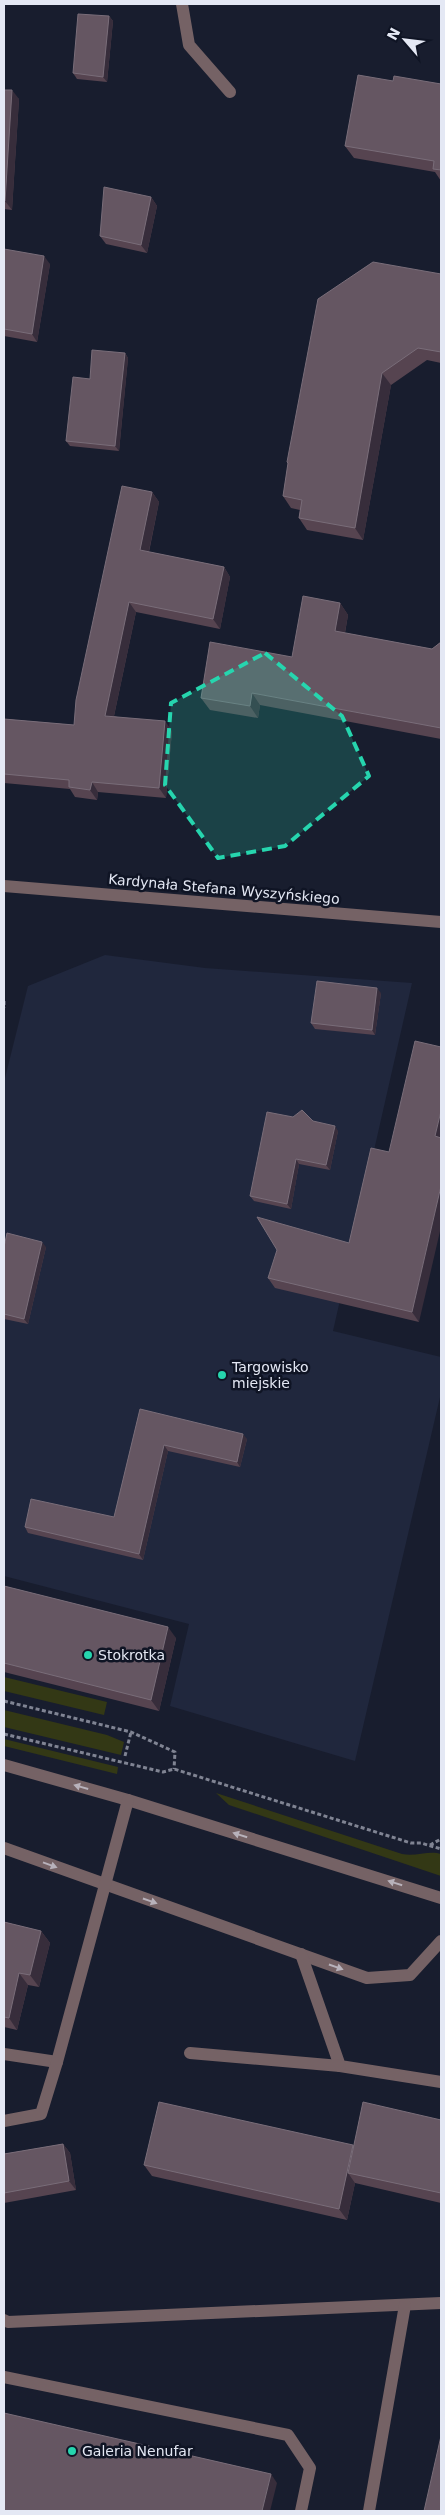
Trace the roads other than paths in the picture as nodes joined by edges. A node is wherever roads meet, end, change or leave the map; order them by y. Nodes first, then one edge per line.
1 (182, 4) edge
2 (230, 92) dead end
3 (4, 886) edge
4 (441, 922) edge
5 (4, 1766) edge
6 (128, 1800) junction
7 (4, 1848) edge
8 (104, 1884) junction
9 (441, 1898) edge
10 (441, 1941) edge
11 (301, 1954) junction
12 (190, 2053) dead end
13 (4, 2054) edge
14 (57, 2062) junction
15 (340, 2066) junction
16 (441, 2082) edge
17 (4, 2121) edge
18 (441, 2303) edge
19 (405, 2304) junction
20 (4, 2320) edge
21 (4, 2377) edge
22 (301, 2511) edge
23 (369, 2511) edge

1 - 2 street
3 - 4 street, Kardynała Stefana Wyszyńskiego
6 -> 5 street
6 - 8 street
9 -> 6 street
7 -> 8 street
8 -> 11 street
8 - 14 street
11 -> 10 street
11 - 15 street
12 - 15 street
13 - 14 street
14 - 17 street
15 - 16 street
18 - 19 street
19 - 20 street
19 - 23 street
21 - 22 street

